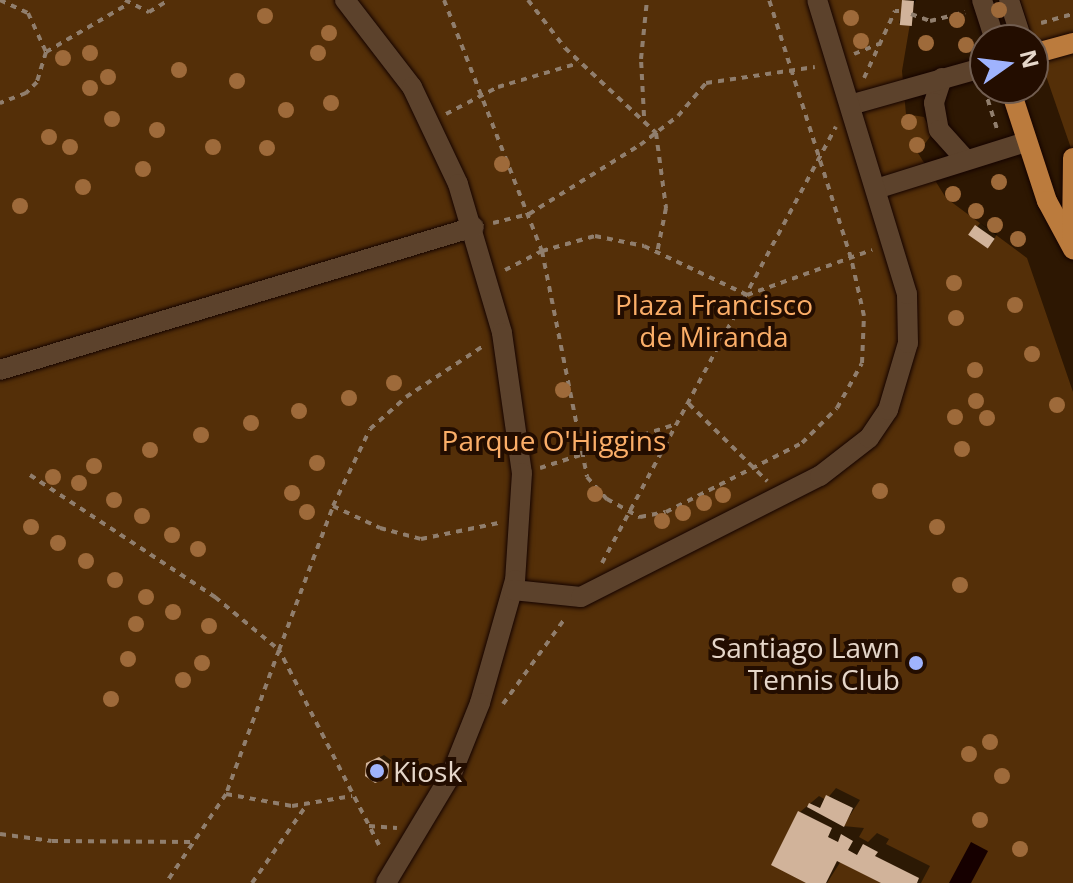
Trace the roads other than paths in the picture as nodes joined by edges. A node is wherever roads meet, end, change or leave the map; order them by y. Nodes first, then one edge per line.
1 (345, 0) edge
2 (817, 0) edge
3 (982, 0) edge
4 (1009, 0) edge
5 (990, 24) edge
6 (1017, 24) edge
7 (1073, 43) edge
8 (1049, 50) edge
9 (969, 77) edge
10 (942, 78) junction
11 (1015, 104) edge
12 (850, 105) junction
13 (1026, 142) junction
14 (1073, 158) edge
15 (966, 160) junction
16 (876, 189) junction
17 (474, 227) junction
18 (1073, 249) edge
19 (0, 370) edge
20 (513, 590) junction
21 (386, 883) edge

1 - 17 street
2 - 12 street
3 - 5 street
4 - 6 street
7 - 8 main road
9 - 10 street
10 - 12 street
10 - 15 street
11 - 13 main road
12 - 16 street
13 - 15 street
13 - 18 main road
14 - 18 main road
15 - 16 street
16 - 20 street
17 - 19 street
17 - 20 street
20 - 21 street

